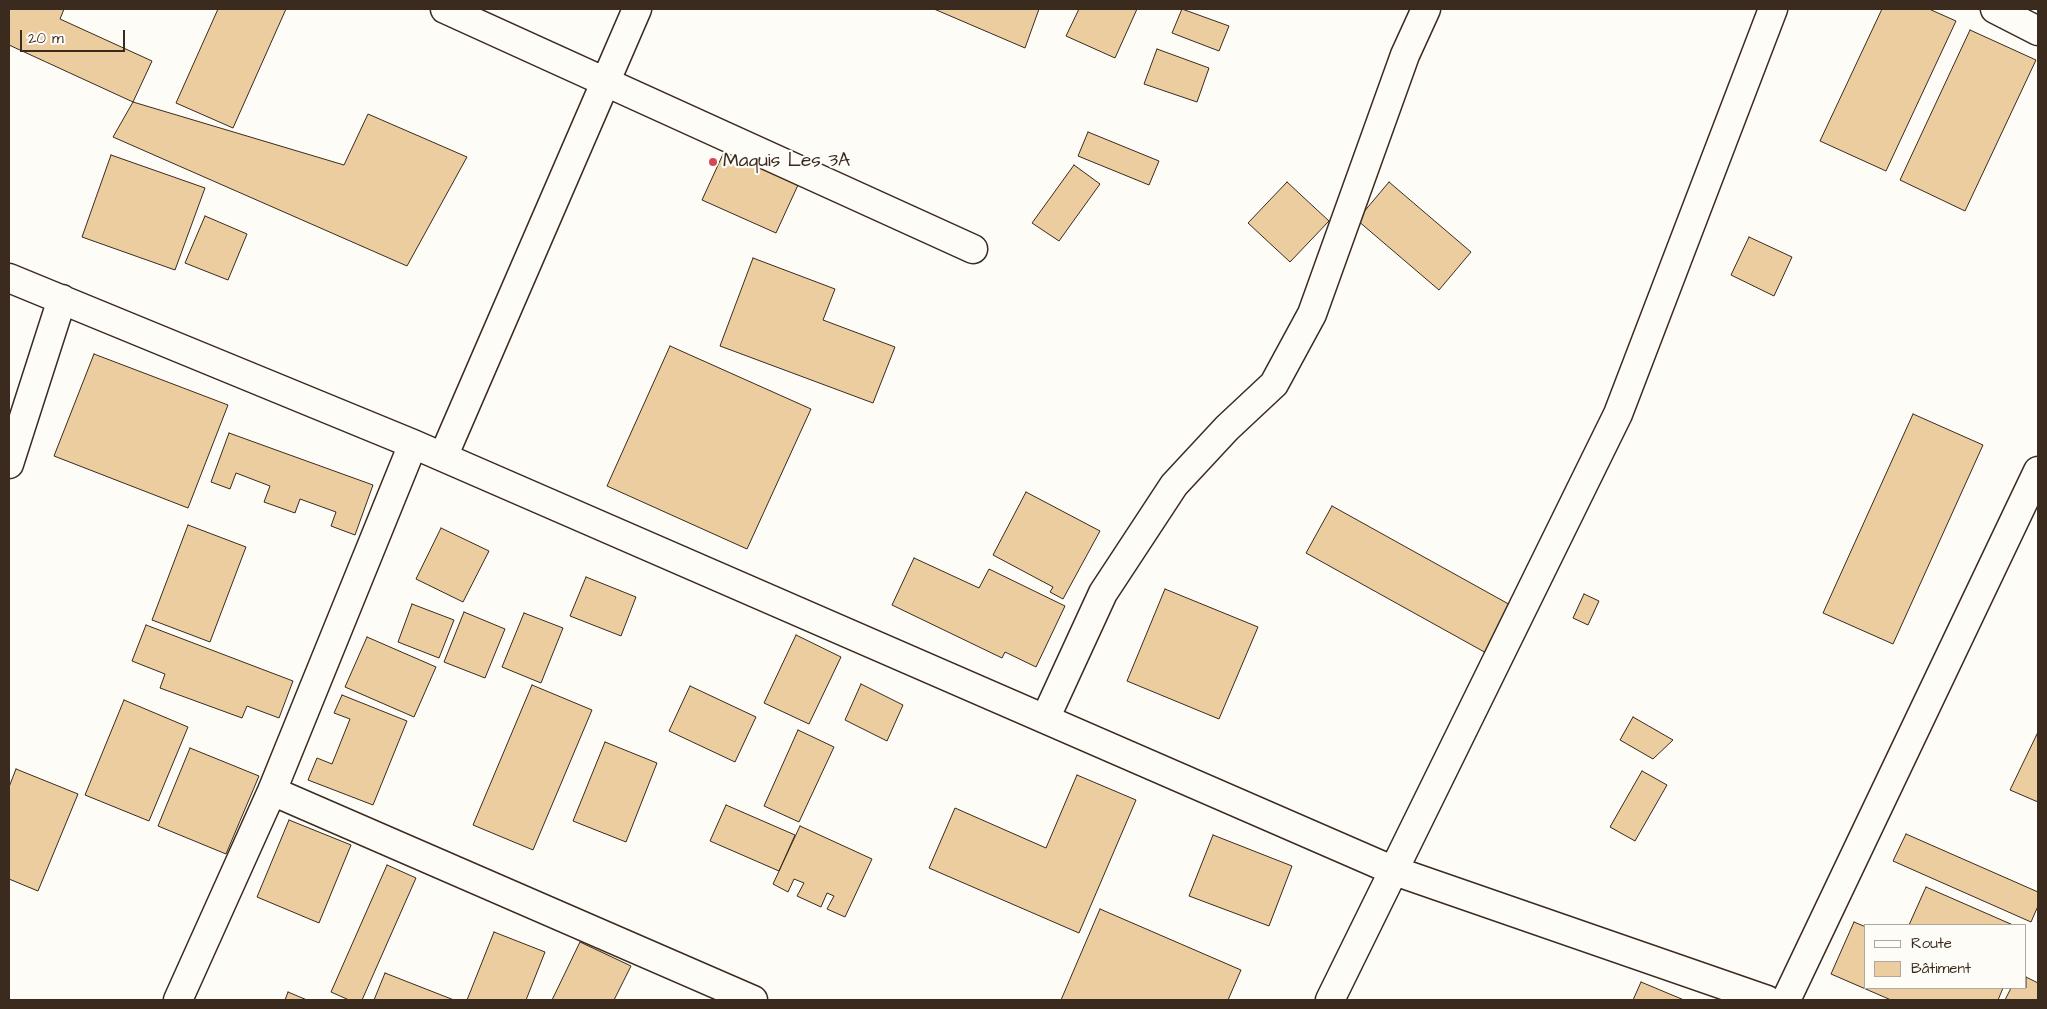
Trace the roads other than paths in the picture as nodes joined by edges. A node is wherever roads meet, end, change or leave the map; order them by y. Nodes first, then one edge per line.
1 (445, 9) edge
2 (637, 9) edge
3 (1426, 9) edge
4 (1773, 9) edge
5 (1995, 9) edge
6 (2038, 31) edge
7 (604, 82) junction
8 (973, 249) dead end
9 (9, 278) edge
10 (62, 299) junction
11 (413, 444) junction
12 (443, 457) junction
13 (9, 464) edge
14 (2038, 471) edge
15 (1045, 719) junction
16 (272, 791) junction
17 (1392, 870) junction
18 (178, 1000) edge
19 (753, 1000) edge
20 (1330, 1000) edge
21 (1767, 1000) edge
22 (1786, 1000) edge

1 - 7 street
2 - 7 street
3 - 15 street
4 - 17 street
5 - 6 street
7 - 8 street
7 - 12 street
9 - 10 street
10 - 11 street
10 - 13 street
11 - 12 street
11 - 16 street
12 - 15 street
14 - 22 street
15 - 17 street
16 - 18 street
16 - 19 street
17 - 20 street
17 - 21 street

